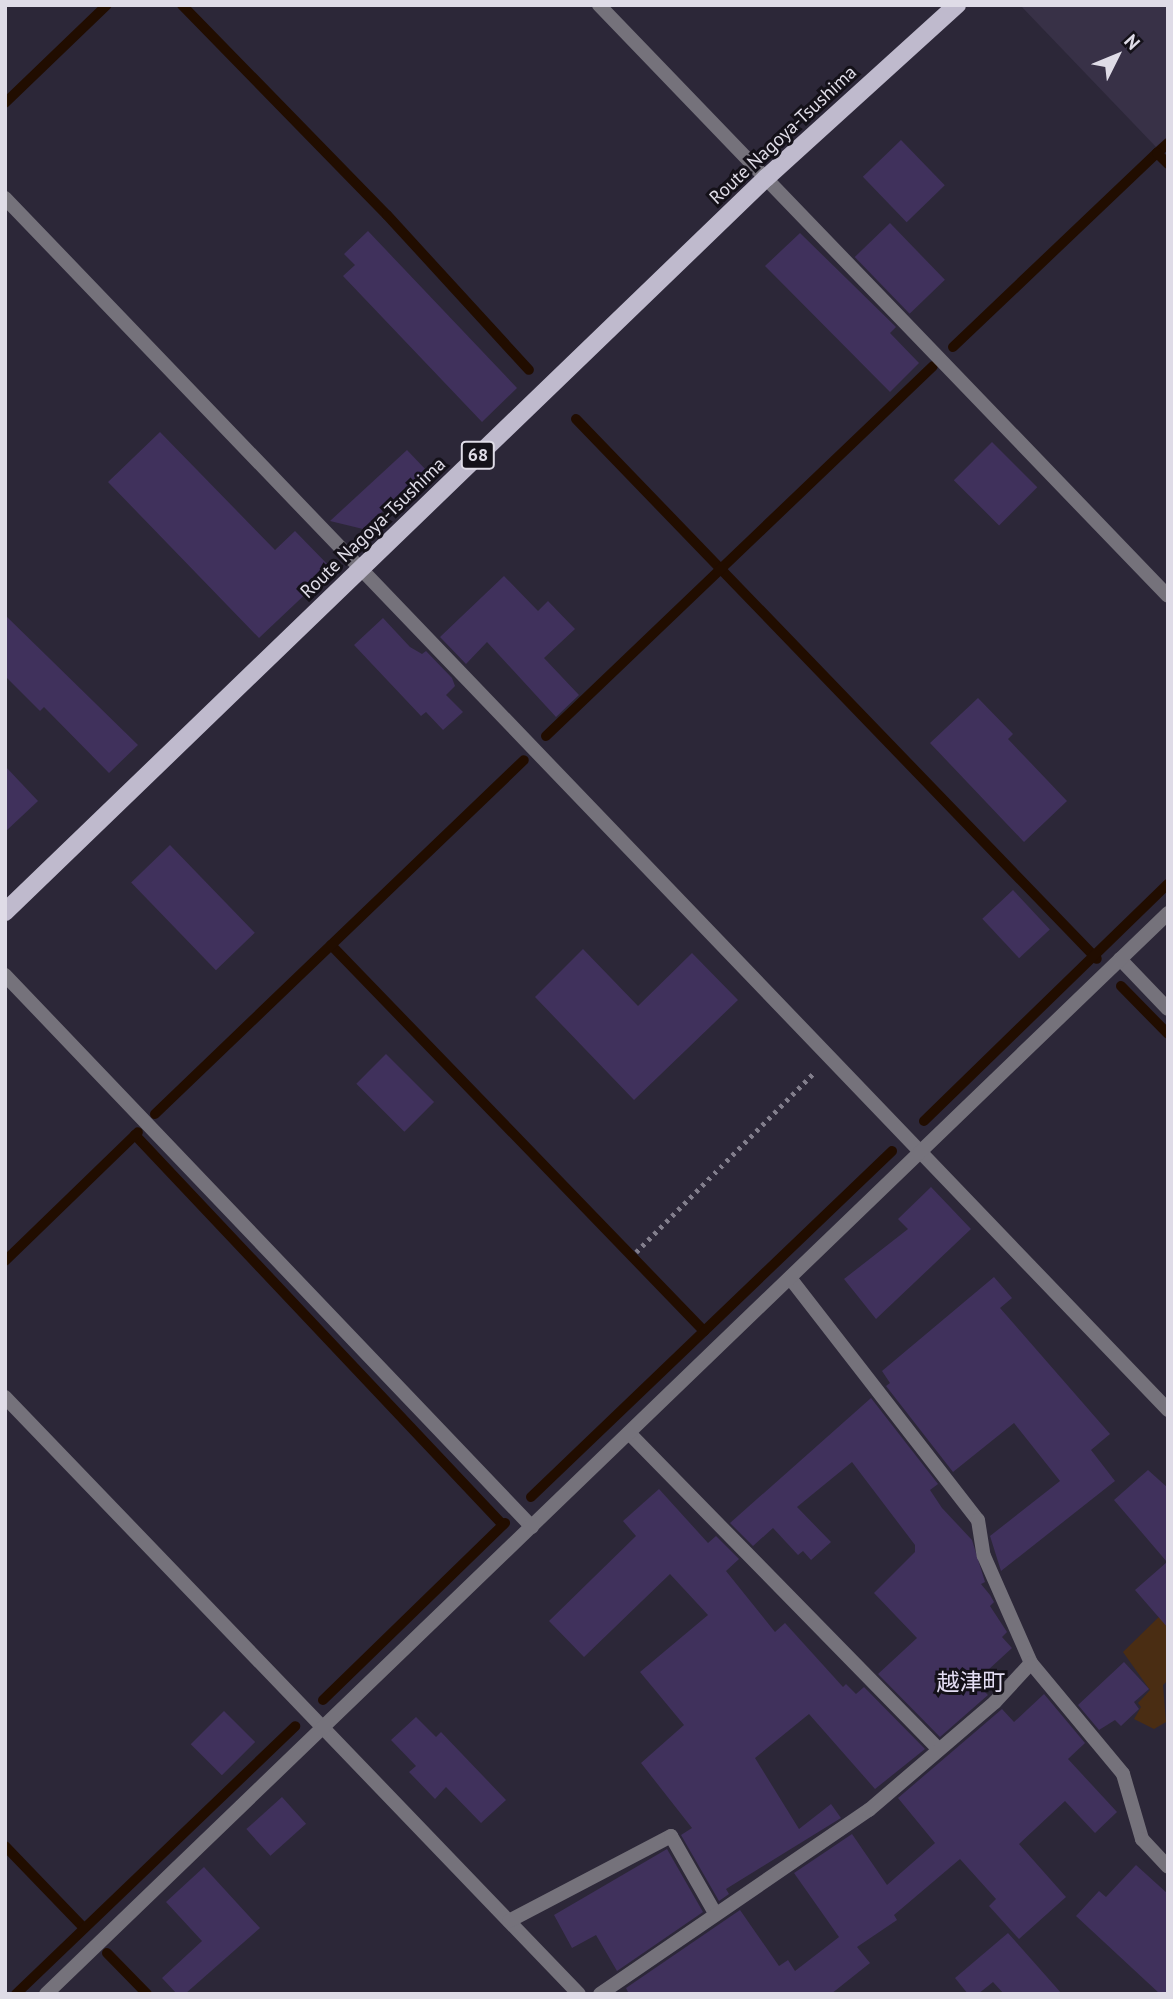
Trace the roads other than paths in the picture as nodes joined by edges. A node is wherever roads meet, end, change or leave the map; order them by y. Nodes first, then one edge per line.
1 (599, 5) edge
2 (957, 5) edge
3 (766, 178) junction
4 (5, 198) edge
5 (362, 567) junction
6 (1168, 596) edge
7 (5, 912) edge
8 (1168, 913) edge
9 (1120, 959) junction
10 (5, 975) edge
11 (1168, 1009) edge
12 (922, 1152) junction
13 (790, 1278) junction
14 (5, 1397) edge
15 (1168, 1410) edge
16 (629, 1433) junction
17 (532, 1527) junction
18 (1031, 1662) junction
19 (323, 1727) junction
20 (937, 1748) junction
21 (1168, 1867) edge
22 (716, 1913) junction
23 (509, 1921) junction
24 (46, 1994) edge
25 (579, 1994) edge
26 (600, 1994) edge

1 - 3 street
2 - 3 main road, Route Nagoya-Tsushima / 68
3 - 5 main road, Route Nagoya-Tsushima / 68
3 - 6 street
4 - 5 street
5 - 7 main road, Route Nagoya-Tsushima / 68
5 - 12 street
8 - 9 street
9 - 11 street
9 - 12 street
10 - 17 street
12 - 13 street
12 - 15 street
13 - 16 street
13 - 18 street
14 - 19 street
16 - 17 street
16 - 20 street
17 - 19 street
18 - 20 street
18 - 21 street
19 - 23 street
19 - 24 street
20 - 22 street
22 - 23 street
22 - 26 street
23 - 25 street

